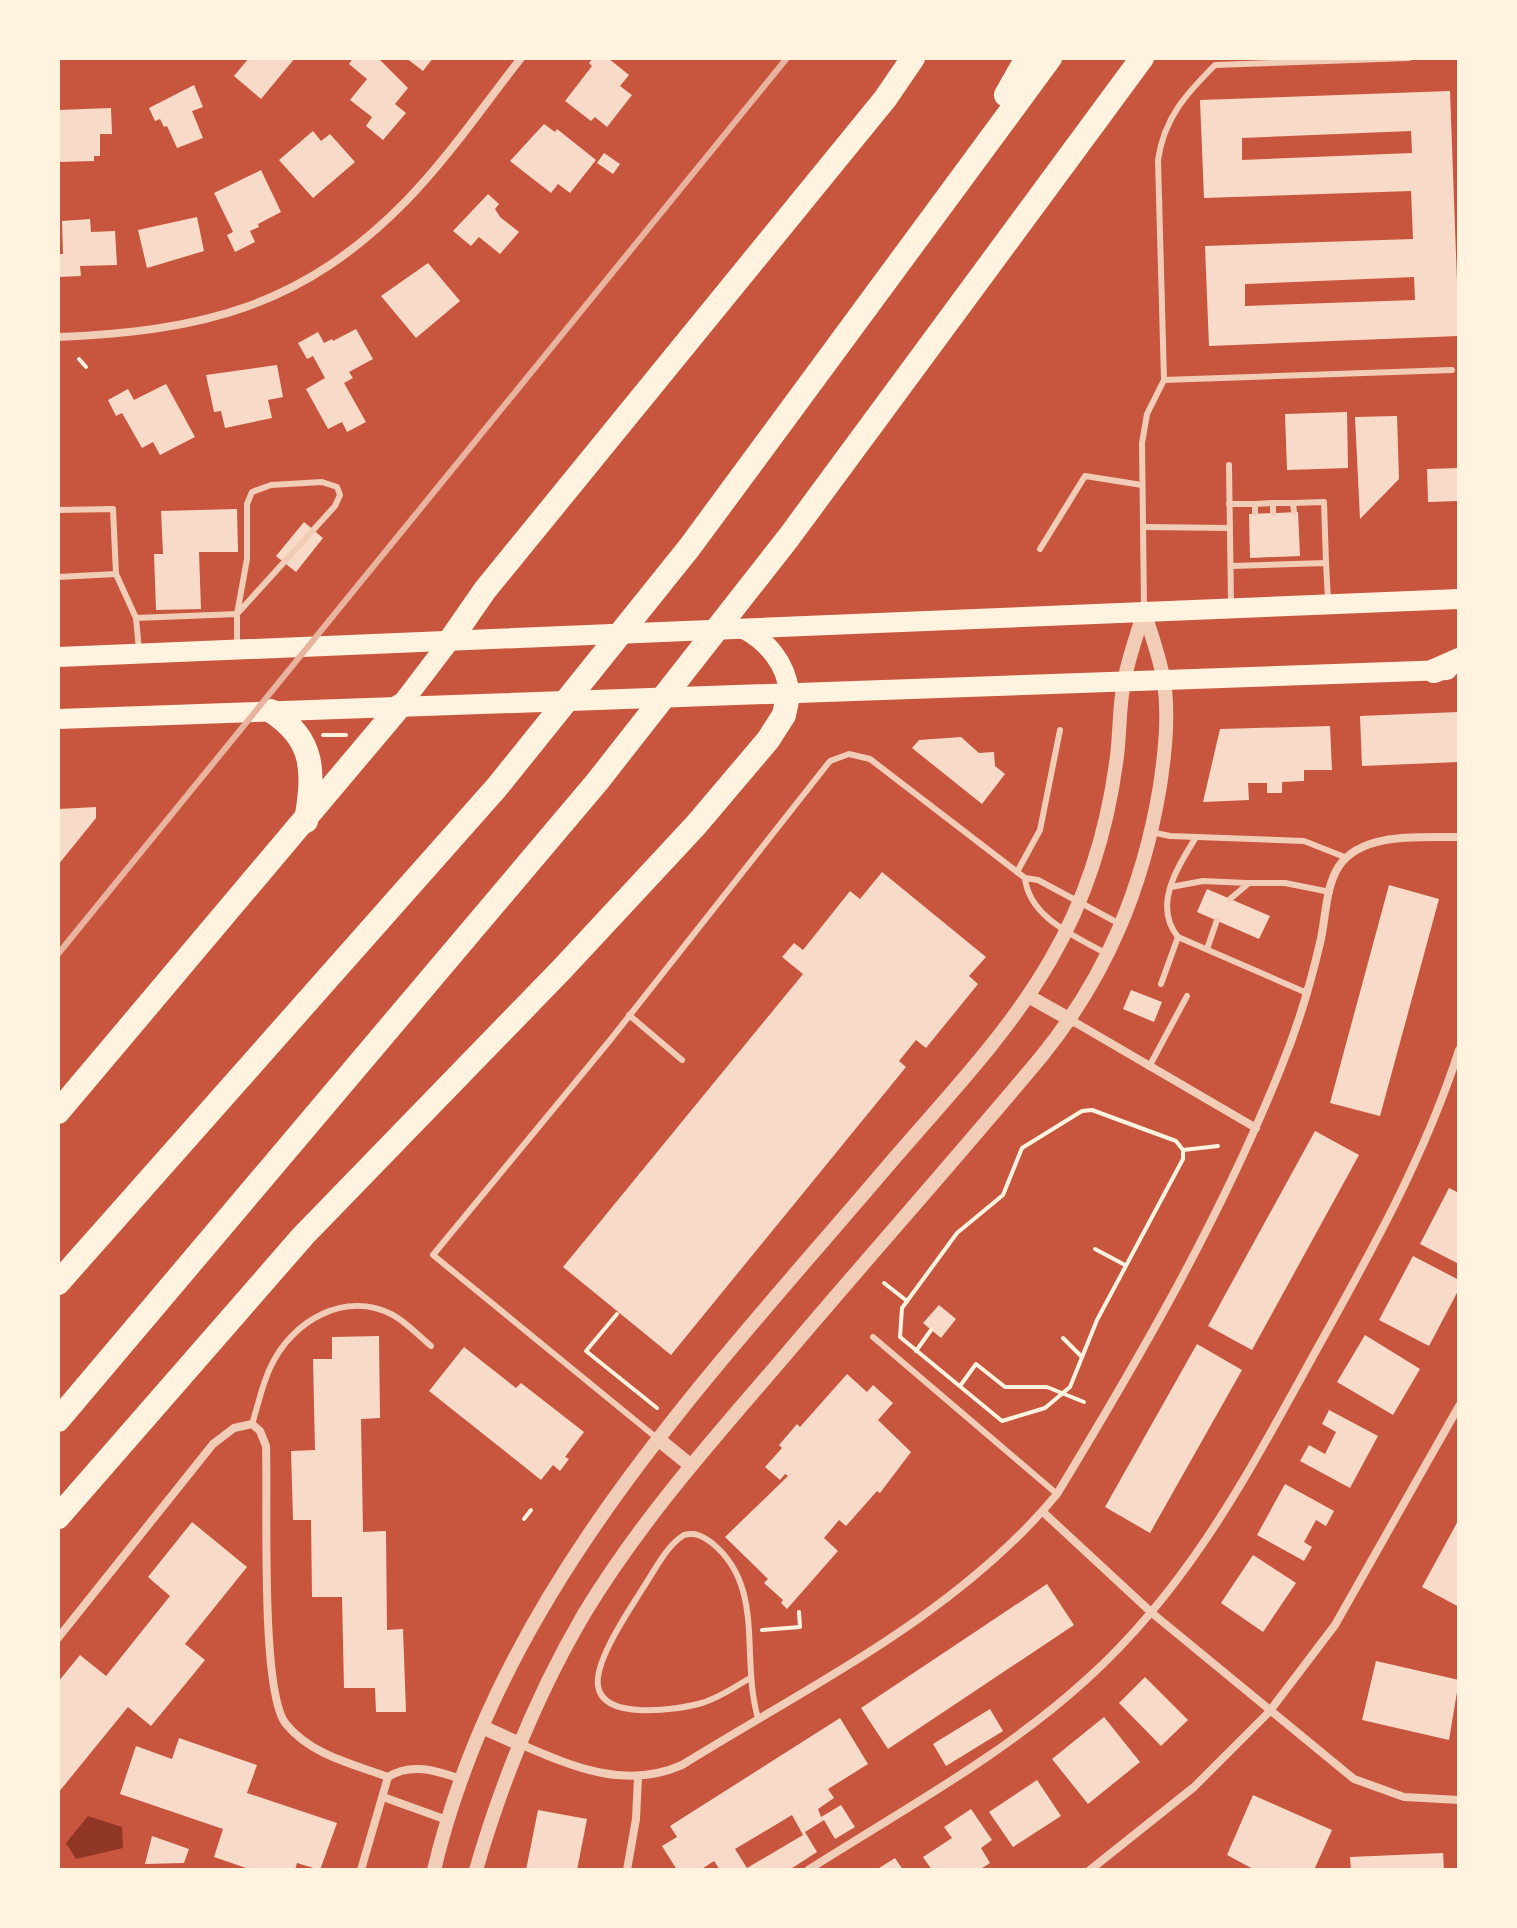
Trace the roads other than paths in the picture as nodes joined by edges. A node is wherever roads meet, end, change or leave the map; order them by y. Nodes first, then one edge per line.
1 (521, 58) edge
2 (913, 58) edge
3 (1027, 58) edge
4 (1050, 58) edge
5 (1142, 58) edge
6 (1409, 58) edge
7 (956, 184) junction
8 (58, 337) edge
9 (1452, 370) dead end
10 (1164, 380) junction
11 (1229, 465) dead end
12 (1142, 485) junction
13 (1273, 503) junction
14 (1293, 503) junction
15 (1229, 504) junction
16 (1255, 504) junction
17 (58, 510) edge
18 (1294, 512) dead end
19 (1255, 513) dead end
20 (1273, 513) dead end
21 (1143, 527) junction
22 (1230, 528) junction
23 (1040, 549) dead end
24 (1326, 563) junction
25 (1231, 566) junction
26 (116, 574) junction
27 (58, 577) edge
28 (1459, 599) edge
29 (1328, 603) junction
30 (1231, 607) junction
31 (1144, 611) junction
32 (237, 614) junction
33 (136, 618) junction
34 (744, 629) junction
35 (451, 639) junction
36 (58, 648) edge
37 (237, 648) junction
38 (139, 653) junction
39 (58, 657) edge
40 (1459, 660) edge
41 (1459, 670) edge
42 (1434, 671) junction
43 (1164, 680) junction
44 (1124, 681) junction
45 (789, 691) junction
46 (400, 706) junction
47 (271, 711) junction
48 (58, 719) edge
49 (1060, 730) dead end
50 (305, 822) junction
51 (1151, 832) junction
52 (1196, 837) junction
53 (1459, 837) edge
54 (1347, 858) junction
55 (1017, 872) junction
56 (1025, 878) junction
57 (1249, 883) junction
58 (1171, 887) junction
59 (1330, 892) junction
60 (1230, 899) dead end
61 (1078, 903) junction
62 (1217, 920) dead end
63 (1122, 925) junction
64 (1066, 931) junction
65 (1178, 937) junction
66 (1207, 949) junction
67 (1109, 955) junction
68 (1161, 984) dead end
69 (1307, 993) junction
70 (1028, 996) junction
71 (1187, 996) dead end
72 (629, 1015) junction
73 (1071, 1020) junction
74 (1459, 1050) edge
75 (682, 1060) dead end
76 (1149, 1068) junction
77 (58, 1112) edge
78 (1256, 1128) junction
79 (58, 1283) edge
80 (873, 1337) dead end
81 (431, 1346) dead end
82 (1459, 1406) edge
83 (58, 1420) edge
84 (252, 1424) junction
85 (658, 1439) junction
86 (690, 1465) junction
87 (1057, 1494) junction
88 (1043, 1512) junction
89 (58, 1517) edge
90 (1152, 1613) junction
91 (58, 1638) edge
92 (750, 1678) junction
93 (1269, 1712) junction
94 (758, 1718) junction
95 (482, 1727) junction
96 (520, 1744) junction
97 (388, 1777) junction
98 (638, 1777) junction
99 (461, 1779) junction
100 (383, 1797) junction
101 (1459, 1800) edge
102 (447, 1820) junction
103 (361, 1870) edge
104 (434, 1870) edge
105 (476, 1870) edge
106 (627, 1870) edge
107 (808, 1870) edge
108 (1090, 1870) edge

1 - 8 street
2 - 35 highway
3 - 7 highway
4 - 7 highway
5 - 83 highway
6 - 10 lane
7 - 79 highway
9 - 10 lane
10 - 12 lane
11 - 15 lane
12 - 21 lane
12 - 23 lane
13 - 14 lane
13 - 16 lane
13 - 20 lane
14 - 18 lane
14 - 24 lane
15 - 16 lane
15 - 22 lane
16 - 19 lane
17 - 26 lane
21 - 22 lane
21 - 31 lane
22 - 25 lane
24 - 25 lane
24 - 29 lane
25 - 30 lane
26 - 27 lane
26 - 33 lane
28 - 29 main road
29 - 30 main road
30 - 31 main road
31 - 34 main road
31 - 43 street
31 - 44 street
32 - 32 lane
32 - 33 lane
32 - 37 lane
33 - 38 lane
34 - 35 main road
34 - 45 main road
35 - 37 main road
35 - 46 main road
36 - 39 street
37 - 38 main road
38 - 39 main road
40 - 42 highway
41 - 42 main road
42 - 43 main road
43 - 44 main road
43 - 51 street
44 - 45 main road
44 - 61 street
45 - 46 main road
45 - 89 highway
46 - 47 main road
46 - 50 highway
47 - 48 main road
47 - 50 highway
49 - 55 lane
50 - 77 highway
51 - 52 lane
51 - 63 street
52 - 54 lane
52 - 58 lane
53 - 54 street
54 - 59 street
55 - 56 lane
55 - 72 lane
56 - 61 lane
56 - 64 lane
57 - 58 lane
57 - 59 lane
57 - 60 lane
58 - 65 lane
59 - 69 street
61 - 63 lane
61 - 64 street
62 - 66 lane
63 - 67 street
64 - 67 lane
64 - 70 street
65 - 66 lane
65 - 68 lane
66 - 69 lane
67 - 73 street
69 - 78 street
70 - 73 street
70 - 85 street
71 - 76 lane
72 - 75 lane
72 - 85 lane
73 - 76 street
73 - 86 street
74 - 90 street
76 - 78 street
78 - 87 street
80 - 87 lane
81 - 84 lane
82 - 93 street
84 - 91 street
84 - 97 street
85 - 86 street
85 - 95 street
86 - 96 street
87 - 88 street
88 - 90 street
88 - 94 street
90 - 93 street
90 - 107 street
92 - 92 lane
92 - 94 lane
93 - 101 street
93 - 108 street
94 - 98 street
95 - 96 street
95 - 99 street
96 - 98 street
96 - 105 street
97 - 99 street
97 - 100 street
98 - 106 street
99 - 102 street
100 - 102 street
100 - 103 street
102 - 104 street

